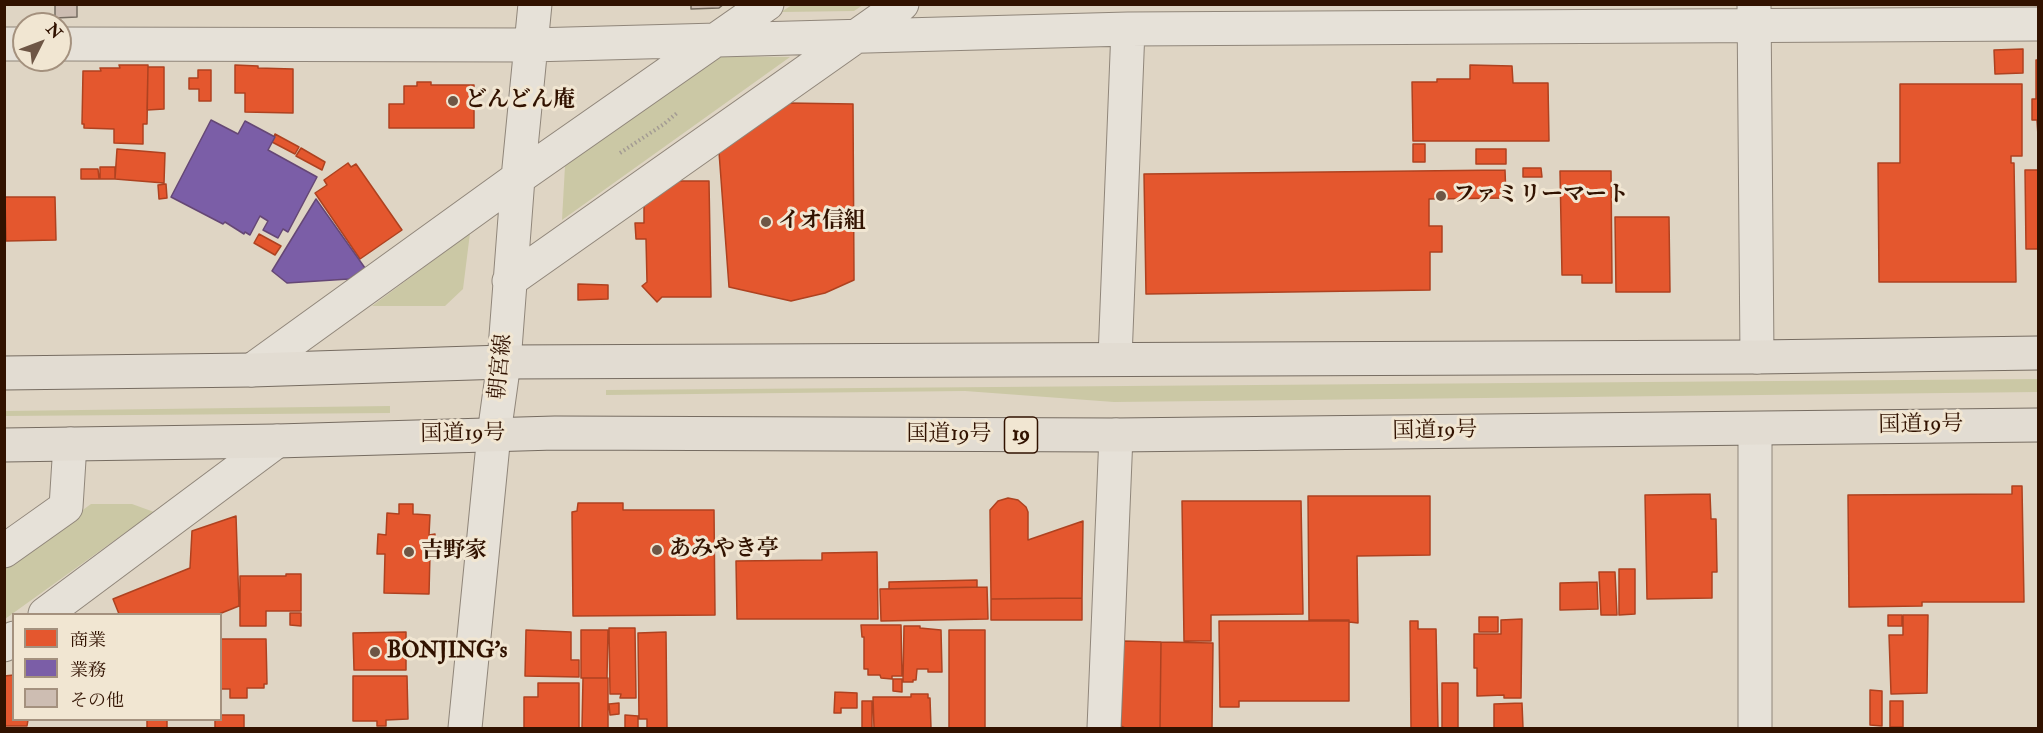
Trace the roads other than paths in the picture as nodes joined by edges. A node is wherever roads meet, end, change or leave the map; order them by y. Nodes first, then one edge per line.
1 (535, 4) edge
2 (767, 4) edge
3 (902, 4) edge
4 (1754, 16) edge
5 (2038, 24) edge
6 (1128, 29) junction
7 (855, 38) junction
8 (719, 39) junction
9 (72, 44) edge
10 (531, 45) junction
11 (518, 178) junction
12 (509, 281) junction
13 (2038, 353) edge
14 (1758, 357) junction
15 (1115, 358) junction
16 (504, 362) junction
17 (252, 370) junction
18 (4, 373) edge
19 (2038, 425) edge
20 (1755, 429) junction
21 (494, 434) junction
22 (1116, 435) junction
23 (277, 441) junction
24 (70, 444) junction
25 (4, 445) edge
26 (4, 551) edge
27 (48, 613) edge
28 (465, 729) edge
29 (1104, 729) edge
30 (1755, 729) edge

1 - 10 street, 朝宮線
2 - 8 street
3 - 7 street
4 - 5 street
4 - 6 street
4 - 14 street
6 - 7 street
6 - 15 street
7 - 8 street
7 - 12 street
8 - 10 street
8 - 11 street
9 - 10 street
10 - 11 street, 朝宮線
11 - 12 street, 朝宮線
11 - 17 street
12 - 16 street, 朝宮線
13 - 14 highway
14 - 15 highway
15 - 16 highway
16 - 17 highway
16 - 21 street, 朝宮線
17 - 18 highway
19 - 20 highway, 国道19号 / 19
20 - 22 highway, 国道19号 / 19
20 - 30 street
21 - 22 highway, 国道19号 / 19
21 - 23 highway, 国道19号 / 19
21 - 28 street, 朝宮線
22 - 29 street
23 - 24 highway, 国道19号 / 19
23 - 27 street
24 - 25 highway, 国道19号 / 19
24 - 26 street

